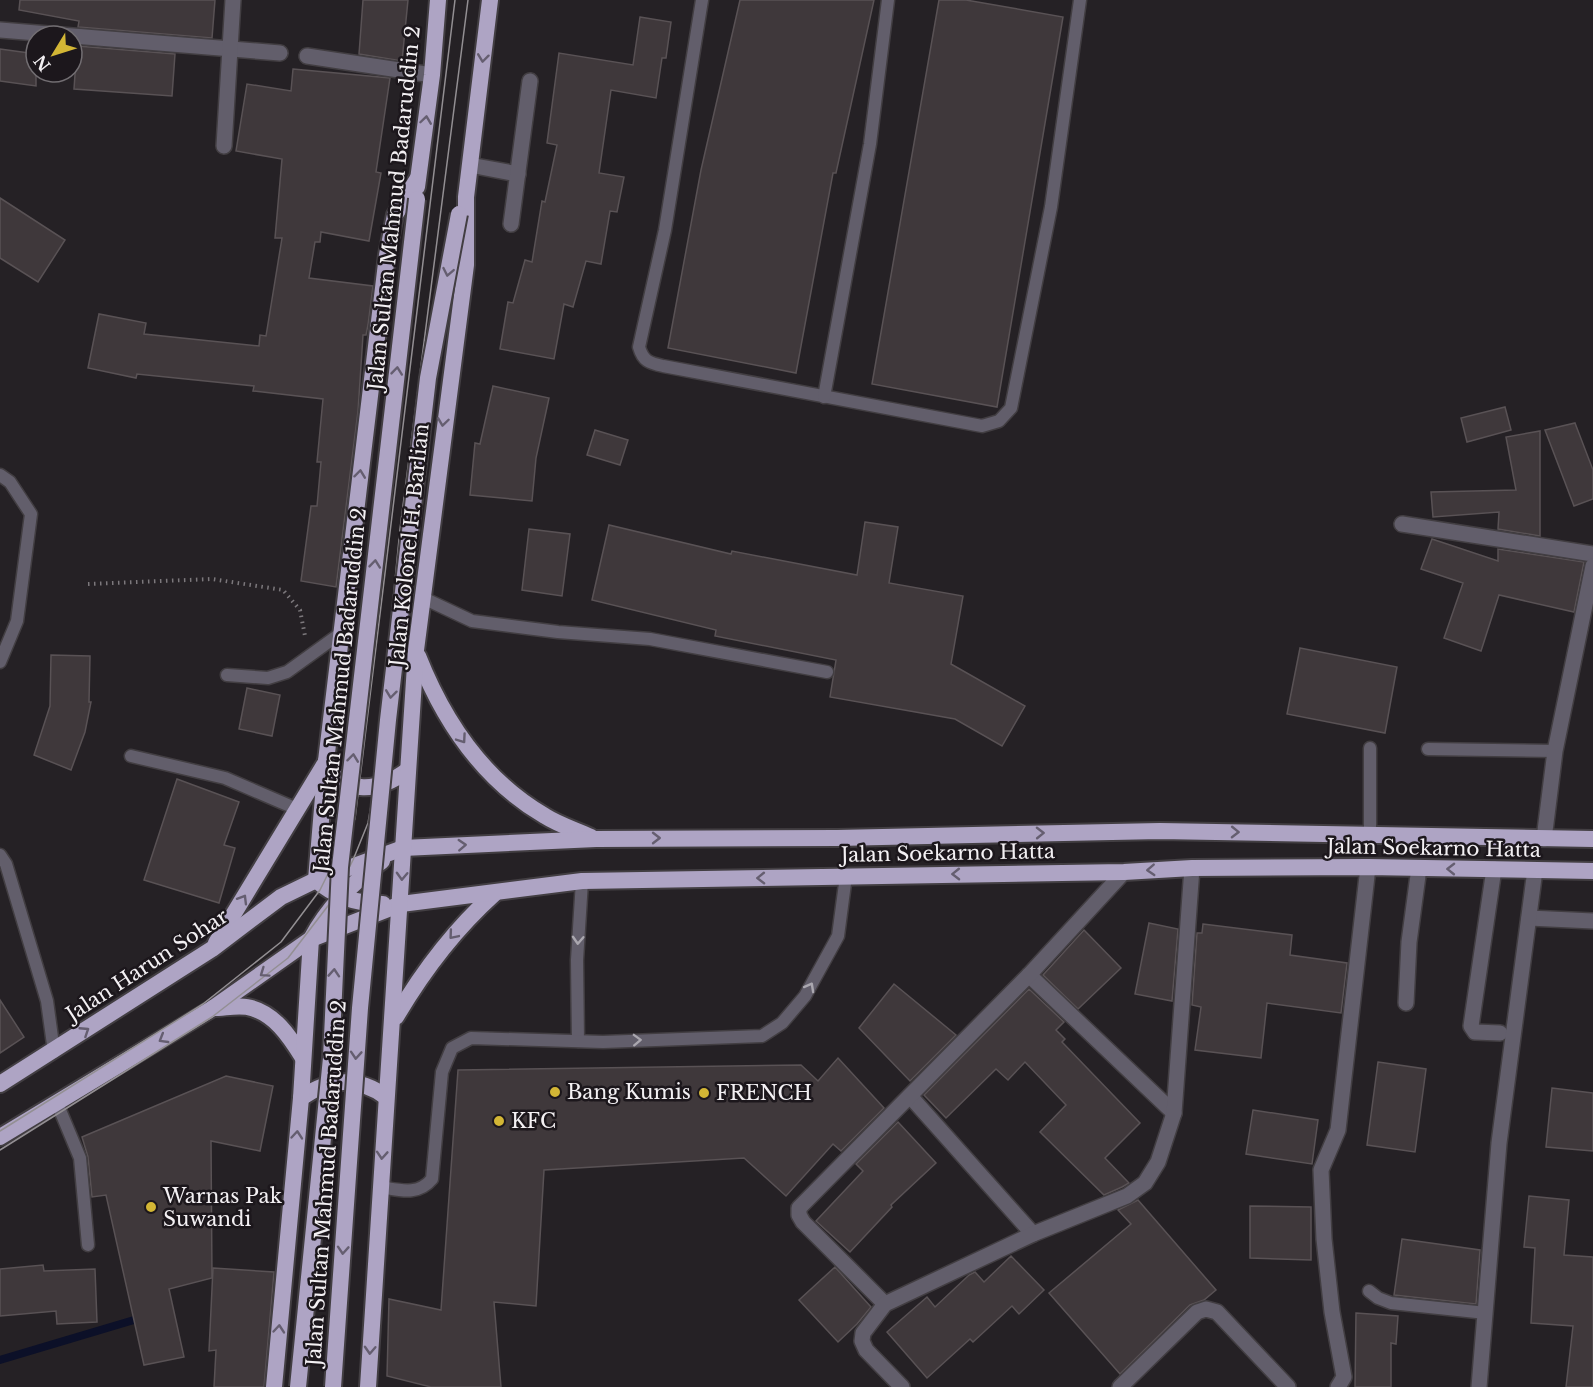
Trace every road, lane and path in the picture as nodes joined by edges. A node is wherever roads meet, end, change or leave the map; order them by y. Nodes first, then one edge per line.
1 (233, 0) edge
2 (438, 0) edge
3 (490, 0) edge
4 (702, 0) edge
5 (888, 0) edge
6 (1080, 0) edge
7 (0, 30) edge
8 (230, 49) junction
9 (280, 53) dead end
10 (307, 56) dead end
11 (432, 75) junction
12 (530, 81) dead end
13 (224, 146) dead end
14 (470, 165) junction
15 (518, 174) junction
16 (418, 178) junction
17 (466, 197) junction
18 (511, 224) dead end
19 (824, 397) junction
20 (0, 475) edge
21 (1402, 524) dead end
22 (1593, 554) edge
23 (1593, 566) edge
24 (88, 584) dead end
25 (421, 597) junction
26 (341, 633) junction
27 (416, 650) junction
28 (309, 658) junction
29 (0, 662) edge
30 (827, 672) dead end
31 (227, 675) dead end
32 (1370, 748) dead end
33 (1428, 749) dead end
34 (1555, 751) junction
35 (131, 756) dead end
36 (326, 761) junction
37 (408, 770) junction
38 (297, 809) junction
39 (1370, 835) junction
40 (596, 838) junction
41 (1544, 838) junction
42 (1593, 838) edge
43 (403, 848) junction
44 (0, 855) edge
45 (1368, 867) junction
46 (1192, 868) junction
47 (1419, 868) junction
48 (1494, 869) junction
49 (1535, 870) junction
50 (1593, 871) edge
51 (1124, 872) junction
52 (846, 876) junction
53 (316, 880) junction
54 (582, 881) junction
55 (494, 894) junction
56 (342, 896) junction
57 (401, 904) junction
58 (1529, 918) junction
59 (1593, 921) edge
60 (312, 939) junction
61 (212, 949) junction
62 (1029, 975) junction
63 (1406, 1003) dead end
64 (213, 1008) junction
65 (393, 1020) junction
66 (1500, 1034) dead end
67 (578, 1041) junction
68 (54, 1052) junction
69 (303, 1058) junction
70 (0, 1084) edge
71 (910, 1096) junction
72 (386, 1097) junction
73 (301, 1098) junction
74 (57, 1103) junction
75 (1174, 1113) junction
76 (0, 1137) edge
77 (380, 1187) junction
78 (1034, 1234) junction
79 (88, 1245) dead end
80 (1369, 1291) dead end
81 (885, 1305) junction
82 (1486, 1313) junction
83 (274, 1387) edge
84 (298, 1387) edge
85 (333, 1387) edge
86 (368, 1387) edge
87 (902, 1387) edge
88 (1120, 1387) edge
89 (1288, 1387) edge
90 (1338, 1387) edge
91 (1479, 1387) edge

1 - 8 street
2 - 11 highway, Jalan Sultan Mahmud Badaruddin 2
3 -> 14 highway, Jalan Kolonel H. Barlian
4 - 19 lane
5 - 19 lane
6 - 19 lane
7 - 8 street
8 - 9 street
8 - 13 street
10 - 11 street
16 -> 11 highway, Jalan Sultan Mahmud Badaruddin 2
12 - 15 street
14 - 15 street
14 - 17 highway, Jalan Kolonel H. Barlian
15 - 18 street
26 -> 16 highway
84 -> 16 highway, Jalan Sultan Mahmud Badaruddin 2, bridge
17 -> 25 highway, Jalan Kolonel H. Barlian
17 -> 85 highway, Jalan Sultan Mahmud Badaruddin 2, bridge
20 - 29 lane
21 - 22 street
23 - 34 street
24 - 28 path
25 - 27 highway, Jalan Kolonel H. Barlian
25 - 30 lane
26 - 28 lane
26 - 36 highway
27 - 37 highway, Jalan Kolonel H. Barlian
27 -> 40 highway
28 - 31 lane
32 - 39 lane
33 - 34 lane
34 - 41 street
35 - 38 lane
36 - 37 highway
36 - 38 highway
36 - 53 highway
37 - 43 highway, Jalan Kolonel H. Barlian
61 -> 38 highway
40 -> 39 highway, Jalan Soekarno Hatta
39 - 41 highway, Jalan Soekarno Hatta
43 -> 40 highway, Jalan Soekarno Hatta
41 - 42 highway, Jalan Soekarno Hatta
43 - 53 highway, Jalan Soekarno Hatta
43 - 56 highway
43 -> 57 highway, Jalan Kolonel H. Barlian
44 - 68 lane
45 - 46 highway, Jalan Soekarno Hatta
45 - 47 highway, Jalan Soekarno Hatta
45 - 90 street
46 -> 51 highway, Jalan Soekarno Hatta
46 - 75 street
48 -> 47 highway, Jalan Soekarno Hatta
47 - 63 street
48 - 49 highway, Jalan Soekarno Hatta
48 - 66 street
49 - 50 highway, Jalan Soekarno Hatta
49 - 58 street
51 -> 52 highway, Jalan Soekarno Hatta
51 - 62 street
52 -> 54 highway, Jalan Soekarno Hatta
67 -> 52 lane
53 - 56 highway
53 - 61 highway, Jalan Harun Sohar
54 - 55 highway, Jalan Soekarno Hatta
54 -> 67 lane
55 - 57 highway, Jalan Soekarno Hatta
55 -> 65 highway
56 - 57 highway
56 - 60 highway
57 - 60 highway, Jalan Soekarno Hatta
57 - 65 highway, Jalan Kolonel H. Barlian
58 - 59 street
58 - 82 street
60 -> 64 highway
60 - 69 highway
68 -> 61 highway, Jalan Harun Sohar
62 - 71 street
62 - 75 street
64 - 69 highway
64 -> 74 highway
65 - 72 highway, Jalan Kolonel H. Barlian
67 - 77 lane
68 - 70 highway, Jalan Harun Sohar
69 - 73 highway
71 - 78 street
71 - 81 street
72 - 73 highway
72 -> 77 highway, Jalan Kolonel H. Barlian
83 -> 73 highway
74 - 76 highway
74 - 79 lane
75 - 78 street
77 -> 86 highway, Jalan Kolonel H. Barlian
78 - 81 street
80 - 82 lane
81 - 87 street
82 - 91 street
88 - 89 street

